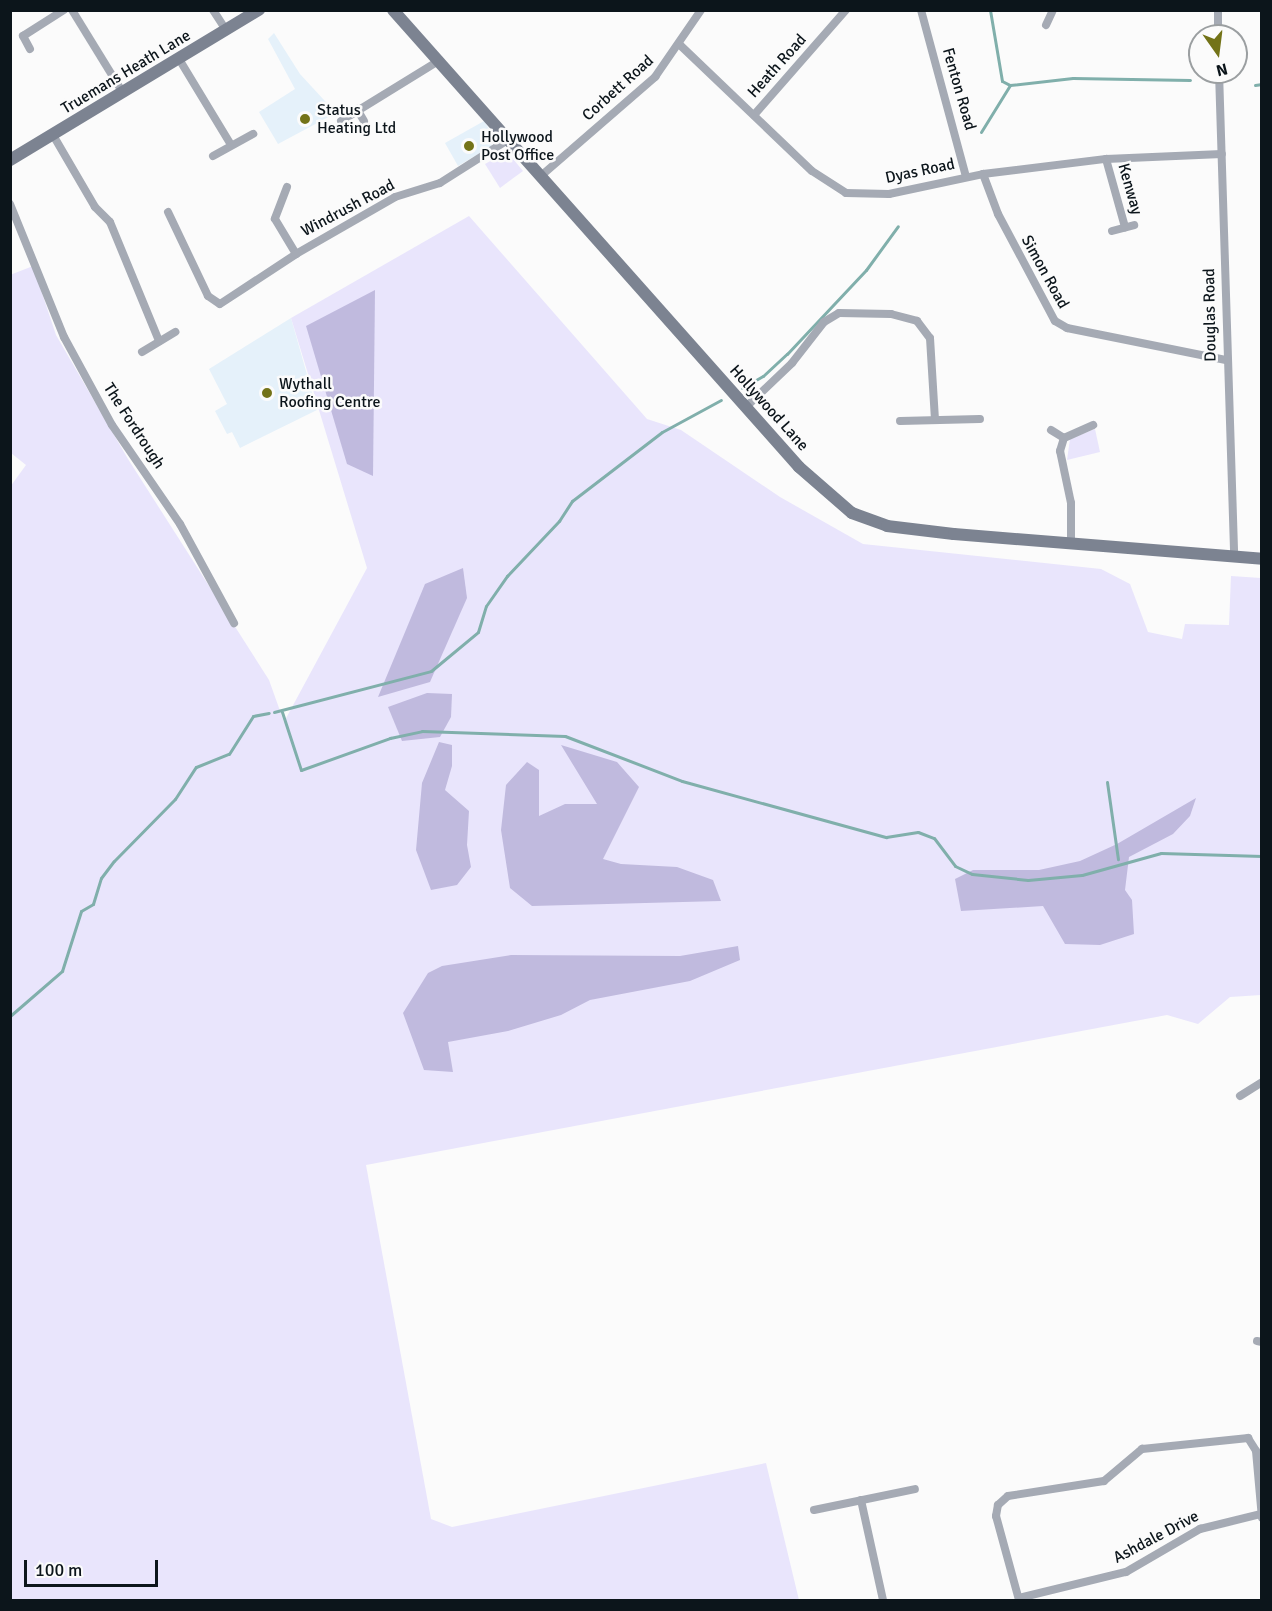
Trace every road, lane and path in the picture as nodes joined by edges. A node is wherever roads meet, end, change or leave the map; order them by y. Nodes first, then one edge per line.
1 (64, 10) edge
2 (72, 10) edge
3 (213, 10) edge
4 (259, 10) edge
5 (393, 10) edge
6 (846, 10) edge
7 (921, 10) edge
8 (1053, 10) edge
9 (701, 11) edge
10 (1046, 25) dead end
11 (226, 30) junction
12 (680, 45) junction
13 (30, 49) dead end
14 (179, 59) junction
15 (440, 60) junction
16 (1219, 84) edge
17 (123, 93) junction
18 (357, 110) junction
19 (754, 115) junction
20 (341, 121) dead end
21 (364, 121) dead end
22 (254, 134) dead end
23 (53, 135) junction
24 (509, 139) junction
25 (231, 146) junction
26 (1222, 154) junction
27 (213, 156) dead end
28 (1106, 159) junction
29 (10, 160) edge
30 (983, 174) junction
31 (542, 175) junction
32 (966, 177) junction
33 (287, 187) dead end
34 (10, 204) edge
35 (162, 226) dead end
36 (1112, 231) dead end
37 (296, 254) junction
38 (175, 332) dead end
39 (159, 341) junction
40 (142, 352) dead end
41 (1226, 360) junction
42 (746, 407) junction
43 (935, 419) junction
44 (980, 419) dead end
45 (900, 421) dead end
46 (1093, 425) dead end
47 (1051, 430) dead end
48 (1064, 438) junction
49 (1071, 545) junction
50 (1234, 557) junction
51 (1262, 559) edge
52 (234, 623) dead end
53 (1262, 1082) edge
54 (1240, 1096) dead end
55 (915, 1489) dead end
56 (861, 1500) junction
57 (814, 1510) dead end
58 (1261, 1516) edge
59 (1019, 1599) edge
60 (883, 1600) edge

1 - 13 street
2 - 17 street
3 - 11 street
4 - 11 street, Truemans Heath Lane
5 - 15 street, Hollywood Lane
6 - 19 street, Heath Road
7 - 32 street, Fenton Road
8 - 10 street
9 - 12 street, Corbett Road
11 - 14 street, Truemans Heath Lane
12 - 19 street, Dyas Road
12 - 31 street, Corbett Road
14 - 17 street, Truemans Heath Lane
14 - 25 street
15 - 18 street
15 - 24 street, Hollywood Lane
16 - 26 street, Douglas Road
17 - 23 street, Truemans Heath Lane
18 - 20 street
18 - 21 street
19 - 32 street, Dyas Road
22 - 25 street
23 - 29 street, Truemans Heath Lane
23 - 39 street
24 - 31 street, Hollywood Lane
24 - 37 street, Windrush Road
25 - 27 street
26 - 28 street, Dyas Road
26 - 41 street, Douglas Road
28 - 30 street, Dyas Road
28 - 36 street, Kenway
30 - 32 street, Dyas Road
30 - 41 street, Simon Road
31 - 42 street, Hollywood Lane
33 - 37 street, Windrush Road
34 - 52 street, The Fordrough
35 - 37 street, Windrush Road
38 - 39 street
39 - 40 street
41 - 50 street, Douglas Road
42 - 43 street
42 - 49 street, Hollywood Lane
43 - 44 street
43 - 45 street
46 - 48 street
47 - 48 street
48 - 49 street
49 - 50 street, Hollywood Lane
50 - 51 street, Hollywood Lane
53 - 54 street
55 - 56 street
56 - 57 street
56 - 60 street
58 - 59 street, Ashdale Drive
58 - 59 street, Ashdale Drive

